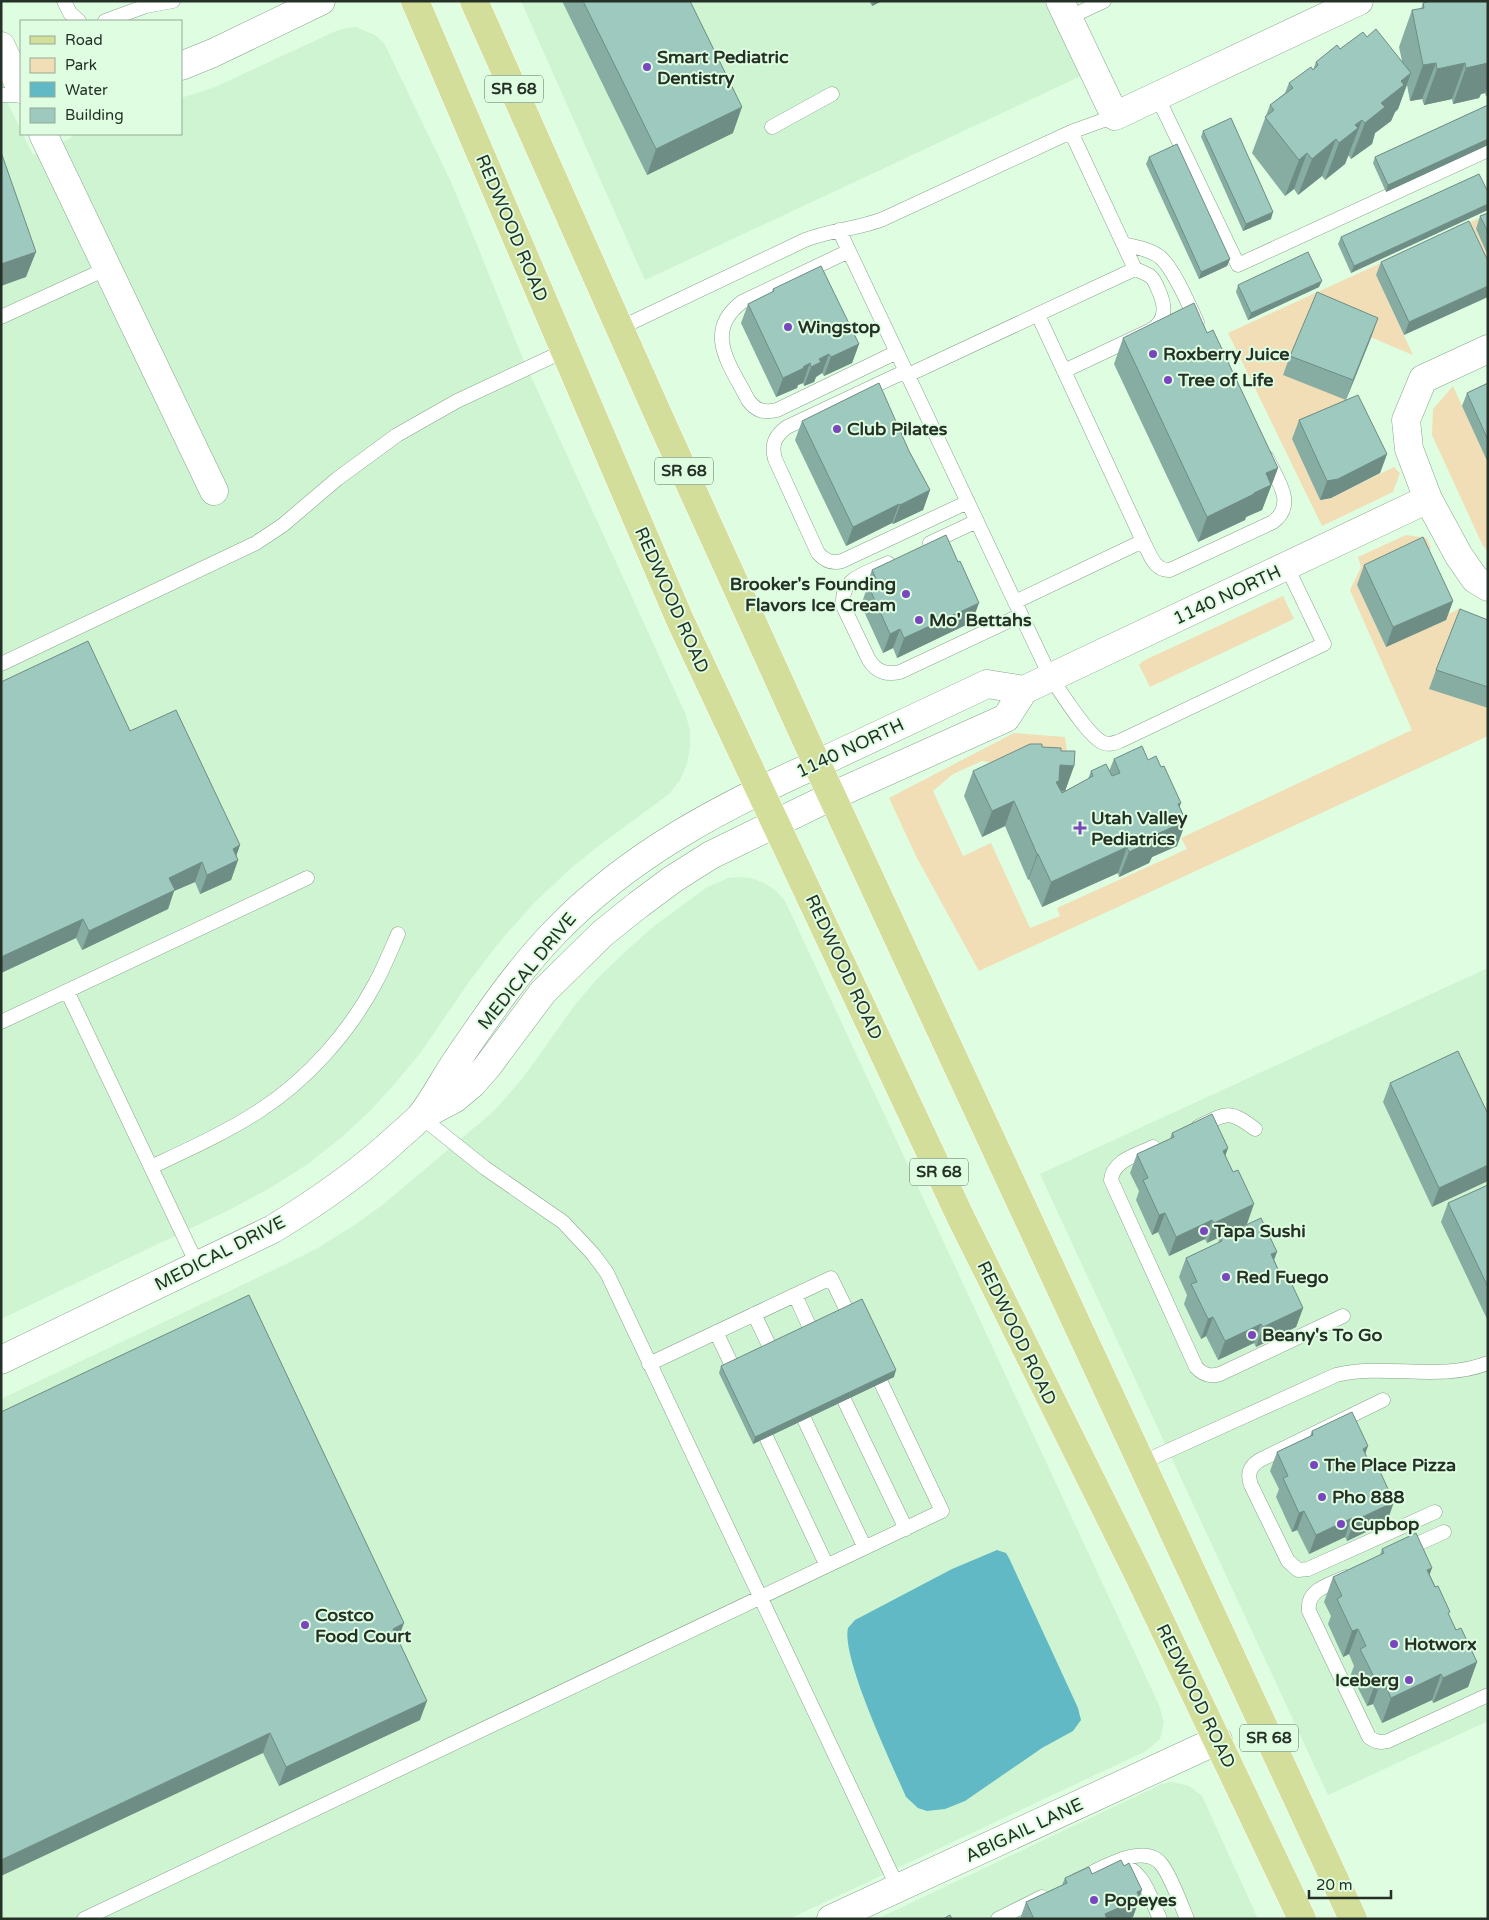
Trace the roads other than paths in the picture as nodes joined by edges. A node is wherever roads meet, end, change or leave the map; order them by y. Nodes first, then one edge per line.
1 (64, 1) edge
2 (172, 1) edge
3 (321, 1) edge
4 (414, 1) edge
5 (474, 1) edge
6 (1104, 1) edge
7 (1359, 1) edge
8 (148, 4) edge
9 (1064, 10) edge
10 (78, 20) edge
11 (108, 20) edge
12 (1, 46) edge
13 (182, 66) edge
14 (20, 86) edge
15 (1, 94) edge
16 (832, 94) dead end
17 (20, 95) edge
18 (1157, 96) junction
19 (1115, 116) junction
20 (772, 127) dead end
21 (1071, 132) junction
22 (43, 135) edge
23 (1488, 150) edge
24 (839, 230) junction
25 (1123, 244) junction
26 (849, 251) junction
27 (108, 268) junction
28 (1135, 269) junction
29 (1038, 315) junction
30 (1, 317) edge
31 (620, 328) junction
32 (1201, 331) edge
33 (1488, 349) edge
34 (564, 351) junction
35 (897, 352) junction
36 (1064, 371) junction
37 (907, 373) junction
38 (1263, 449) edge
39 (214, 491) dead end
40 (1428, 499) junction
41 (968, 502) junction
42 (977, 521) junction
43 (1143, 541) junction
44 (916, 550) edge
45 (898, 558) edge
46 (1287, 567) junction
47 (1488, 587) edge
48 (1015, 602) junction
49 (1021, 615) junction
50 (1, 664) edge
51 (1051, 678) junction
52 (1024, 690) junction
53 (817, 764) junction
54 (761, 789) junction
55 (832, 796) junction
56 (776, 822) junction
57 (307, 878) dead end
58 (398, 934) dead end
59 (67, 991) junction
60 (1, 1022) edge
61 (420, 1116) junction
62 (1255, 1129) dead end
63 (1186, 1132) edge
64 (1168, 1140) edge
65 (151, 1167) junction
66 (198, 1266) junction
67 (795, 1295) junction
68 (754, 1314) junction
69 (1343, 1316) dead end
70 (716, 1332) junction
71 (857, 1332) edge
72 (820, 1349) edge
73 (869, 1358) edge
74 (1, 1360) edge
75 (1488, 1363) edge
76 (649, 1364) junction
77 (780, 1368) edge
78 (833, 1376) edge
79 (742, 1386) edge
80 (793, 1395) edge
81 (1383, 1400) dead end
82 (754, 1413) edge
83 (1141, 1463) junction
84 (1434, 1512) dead end
85 (906, 1529) junction
86 (1444, 1532) dead end
87 (865, 1548) junction
88 (1391, 1556) edge
89 (827, 1566) junction
90 (1355, 1573) edge
91 (760, 1598) junction
92 (1488, 1695) edge
93 (1218, 1740) junction
94 (1114, 1863) junction
95 (898, 1888) junction
96 (84, 1919) edge
97 (831, 1919) edge
98 (998, 1919) edge
99 (1160, 1919) edge
100 (1187, 1919) edge
101 (1302, 1919) edge
102 (1353, 1919) edge

1 - 10 lane
2 - 8 lane
3 - 13 street
4 - 34 main road, REDWOOD ROAD / SR 68
5 - 31 main road, SR 68
6 - 9 lane
7 - 18 street
8 - 11 lane
9 - 19 street
12 - 14 street
15 - 17 lane
16 - 20 lane
18 - 19 street
18 - 23 lane
19 - 21 lane
21 - 24 lane
21 - 25 lane
22 - 27 street
24 - 26 lane
24 - 31 lane
25 - 28 lane
25 - 32 lane
26 - 35 lane
26 - 35 lane
27 - 30 lane
27 - 39 street
28 - 29 lane
28 - 36 lane
29 - 36 lane
29 - 37 lane
31 - 53 main road, SR 68
33 - 40 street
34 - 50 lane
34 - 54 main road, REDWOOD ROAD / SR 68
35 - 37 lane
36 - 43 lane
37 - 41 lane
37 - 41 lane
38 - 43 lane
40 - 46 street, 1140 NORTH
40 - 47 street
41 - 42 lane
42 - 44 lane
42 - 48 lane
43 - 48 lane
45 - 49 lane
46 - 51 street, 1140 NORTH
46 - 51 lane
48 - 49 lane
49 - 51 lane
51 - 52 street, 1140 NORTH
52 - 53 street, 1140 NORTH
52 - 55 street, 1140 NORTH
53 - 54 street, 1140 NORTH
53 - 55 main road, SR 68
54 - 56 main road, REDWOOD ROAD / SR 68
54 - 61 street, MEDICAL DRIVE
55 - 56 street, 1140 NORTH
55 - 83 main road, SR 68
56 - 61 street, MEDICAL DRIVE
56 - 93 main road, REDWOOD ROAD / SR 68
57 - 59 lane
58 - 65 lane
59 - 60 lane
59 - 65 lane
61 - 66 street, MEDICAL DRIVE
61 - 76 lane
62 - 63 lane
64 - 69 lane
65 - 66 lane
66 - 74 street, MEDICAL DRIVE
67 - 68 lane
67 - 71 lane
67 - 72 lane
68 - 70 lane
68 - 77 lane
70 - 76 lane
70 - 79 lane
73 - 85 lane
75 - 83 lane
76 - 91 lane
78 - 85 lane
80 - 87 lane
81 - 84 lane
82 - 89 lane
83 - 102 main road, SR 68
85 - 87 lane
86 - 88 lane
87 - 89 lane
89 - 91 lane
90 - 92 lane
91 - 95 lane
91 - 96 lane
93 - 95 street, ABIGAIL LANE
93 - 101 main road, REDWOOD ROAD / SR 68
94 - 98 lane
94 - 99 lane
94 - 100 lane
95 - 97 street, ABIGAIL LANE

